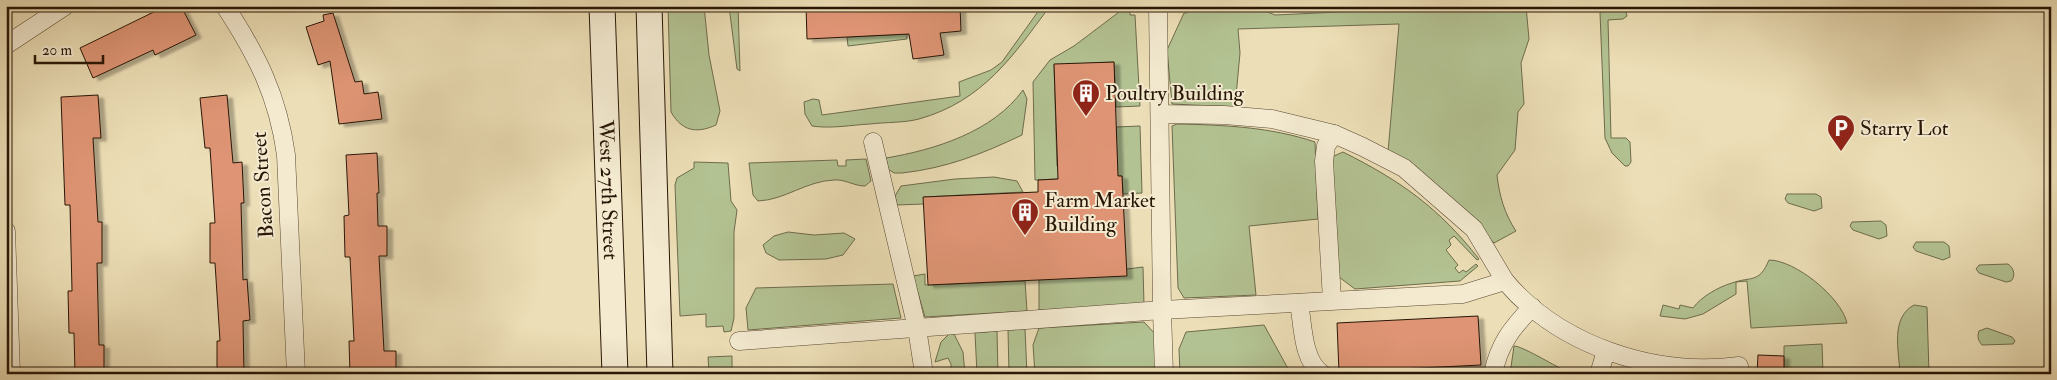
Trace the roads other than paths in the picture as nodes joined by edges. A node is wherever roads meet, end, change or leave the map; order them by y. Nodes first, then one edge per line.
1 (65, 6) edge
2 (225, 6) edge
3 (602, 6) edge
4 (649, 6) edge
5 (1158, 6) edge
6 (6, 45) edge
7 (1161, 114) junction
8 (1334, 134) junction
9 (874, 142) dead end
10 (6, 231) edge
11 (1505, 280) junction
12 (1332, 300) junction
13 (1299, 303) junction
14 (1532, 307) junction
15 (1162, 310) junction
16 (917, 328) junction
17 (739, 341) dead end
18 (1606, 351) junction
19 (11, 374) edge
20 (296, 374) edge
21 (615, 374) edge
22 (660, 374) edge
23 (924, 374) edge
24 (1164, 374) edge
25 (1322, 374) edge
26 (1493, 374) edge
27 (1599, 374) edge
28 (1740, 374) edge

1 - 6 street
2 - 20 street, Bacon Street
3 - 21 street, West 27th Street
4 - 22 street, West 27th Street
5 - 7 street
7 - 8 street
7 - 15 street
8 - 11 street
8 - 12 street
9 - 16 street
10 - 19 street
11 - 12 street
11 - 14 street
12 - 13 street
13 - 15 street
13 - 25 street
14 - 18 street
14 - 26 street
15 - 16 street
15 - 24 street
16 - 17 street
16 - 23 street
18 - 27 street
18 - 28 street

